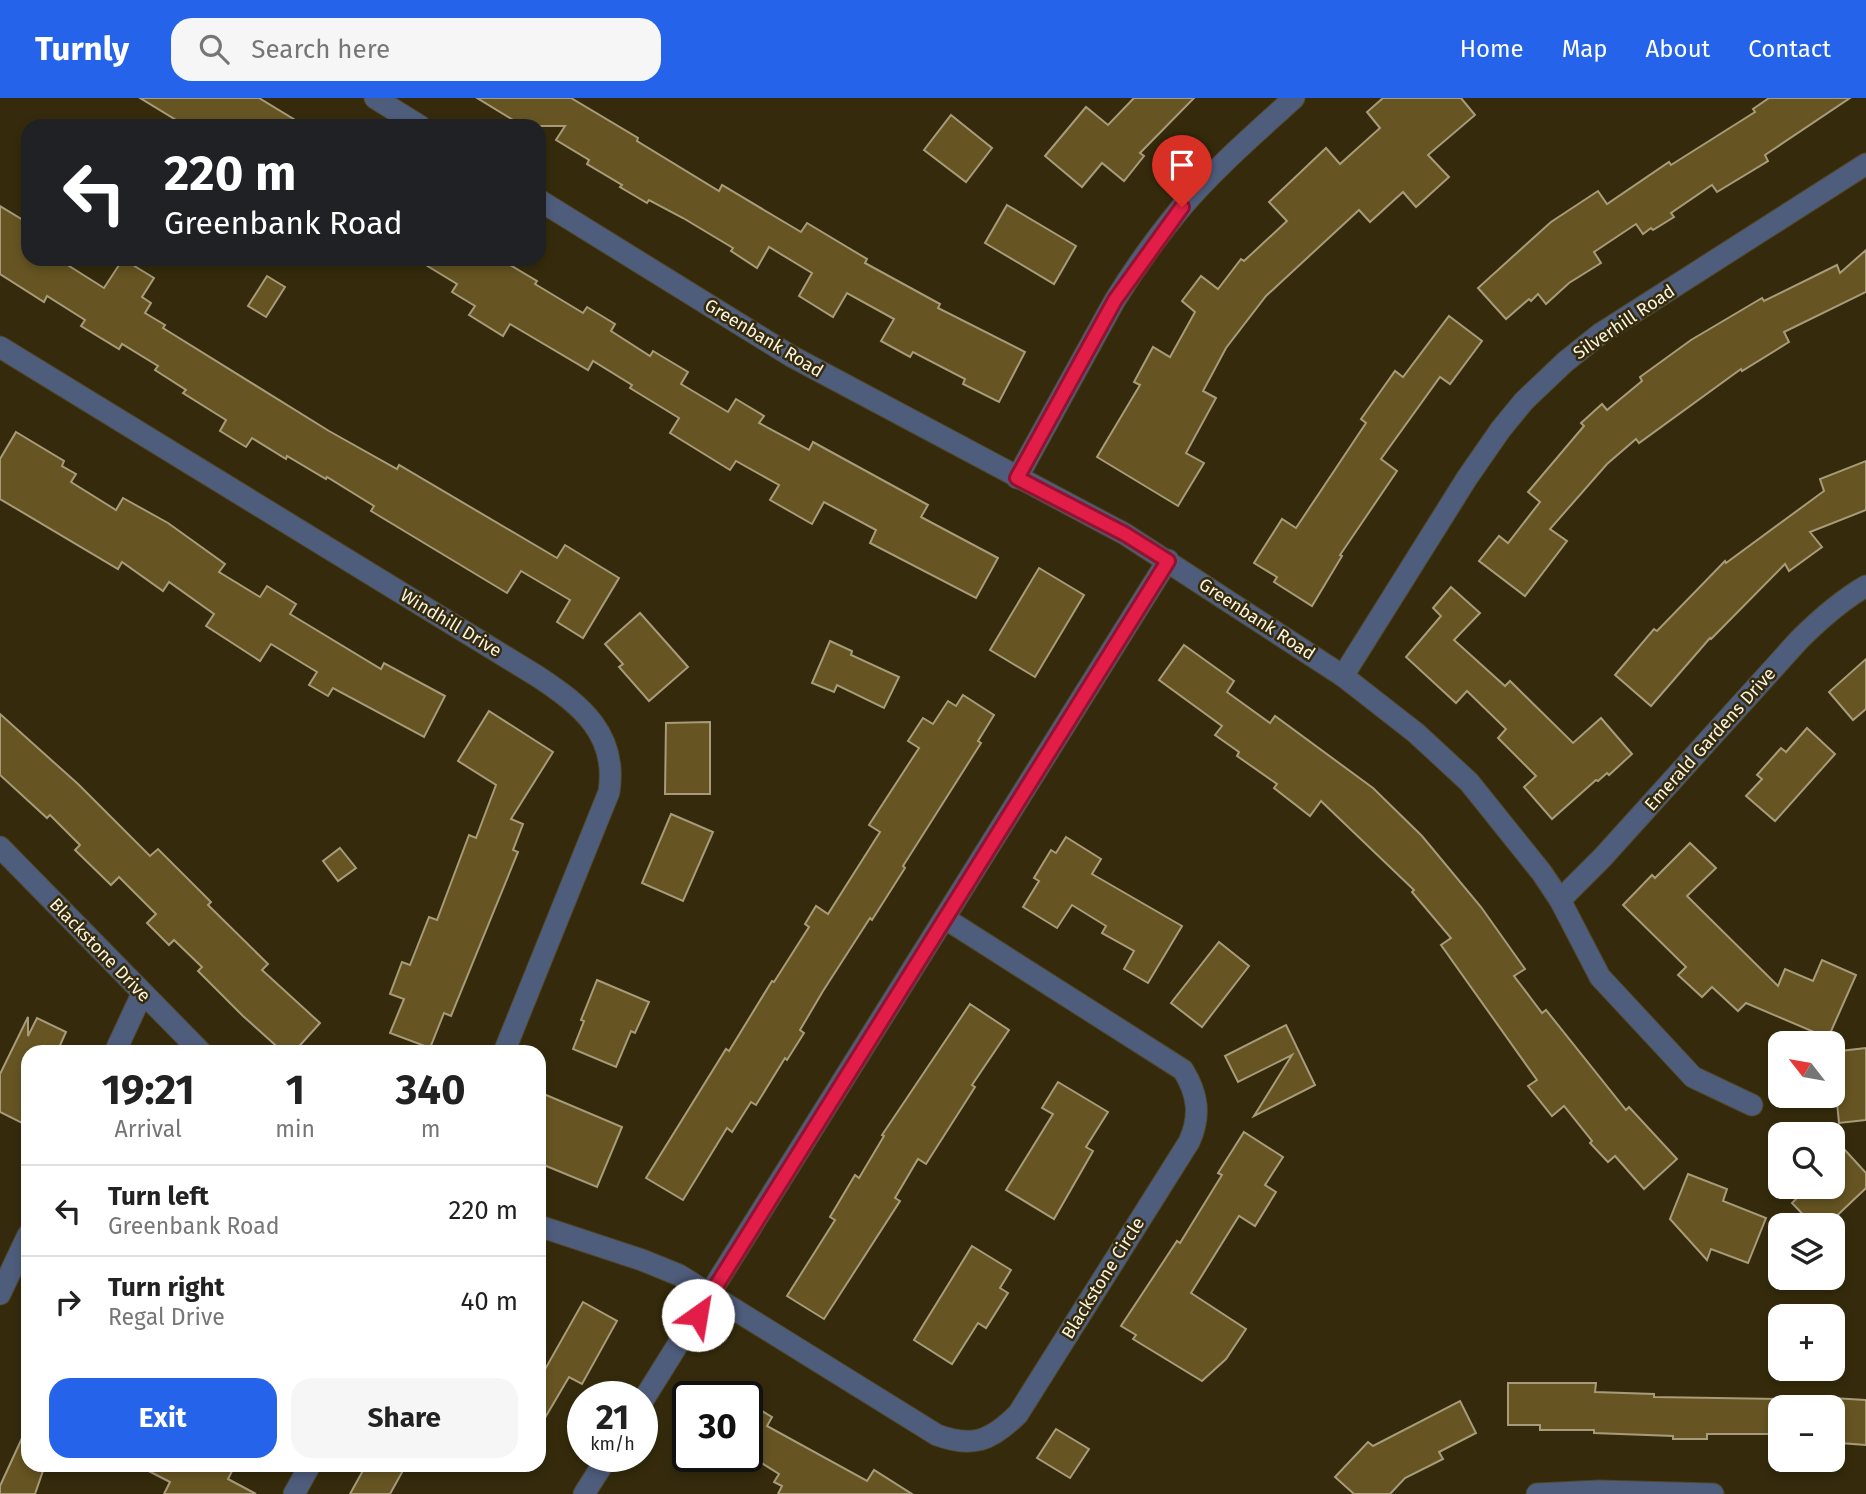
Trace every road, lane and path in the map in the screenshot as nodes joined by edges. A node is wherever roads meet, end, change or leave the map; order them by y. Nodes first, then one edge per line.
1 (375, 98) edge
2 (1294, 98) edge
3 (410, 119) edge
4 (1866, 164) edge
5 (546, 204) edge
6 (0, 347) edge
7 (1017, 478) junction
8 (1168, 561) junction
9 (1866, 586) edge
10 (1343, 676) junction
11 (0, 847) edge
12 (1560, 900) junction
13 (946, 919) junction
14 (142, 994) junction
15 (118, 1045) edge
16 (194, 1045) edge
17 (507, 1045) edge
18 (1752, 1105) dead end
19 (546, 1228) edge
20 (21, 1250) edge
21 (711, 1293) junction
22 (0, 1294) edge
23 (655, 1381) edge
24 (306, 1472) edge
25 (598, 1472) edge
26 (294, 1494) edge
27 (584, 1494) edge
28 (1537, 1494) edge
29 (1713, 1494) edge

1 - 3 street
2 - 7 street
4 - 10 street, Silverhill Road
5 - 7 street, Greenbank Road
6 - 17 street, Windhill Drive
7 - 8 street, Greenbank Road
8 - 10 street, Greenbank Road
8 - 13 street
9 - 12 street, Emerald Gardens Drive
10 - 12 street, Greenbank Road
11 - 14 street, Blackstone Drive
12 - 18 street, Greenbank Road
13 - 21 street
13 - 21 street, Blackstone Circle
14 - 15 street
14 - 16 street, Blackstone Drive
19 - 21 street
20 - 22 street
21 - 23 street
24 - 26 street
25 - 27 street
28 - 29 street

